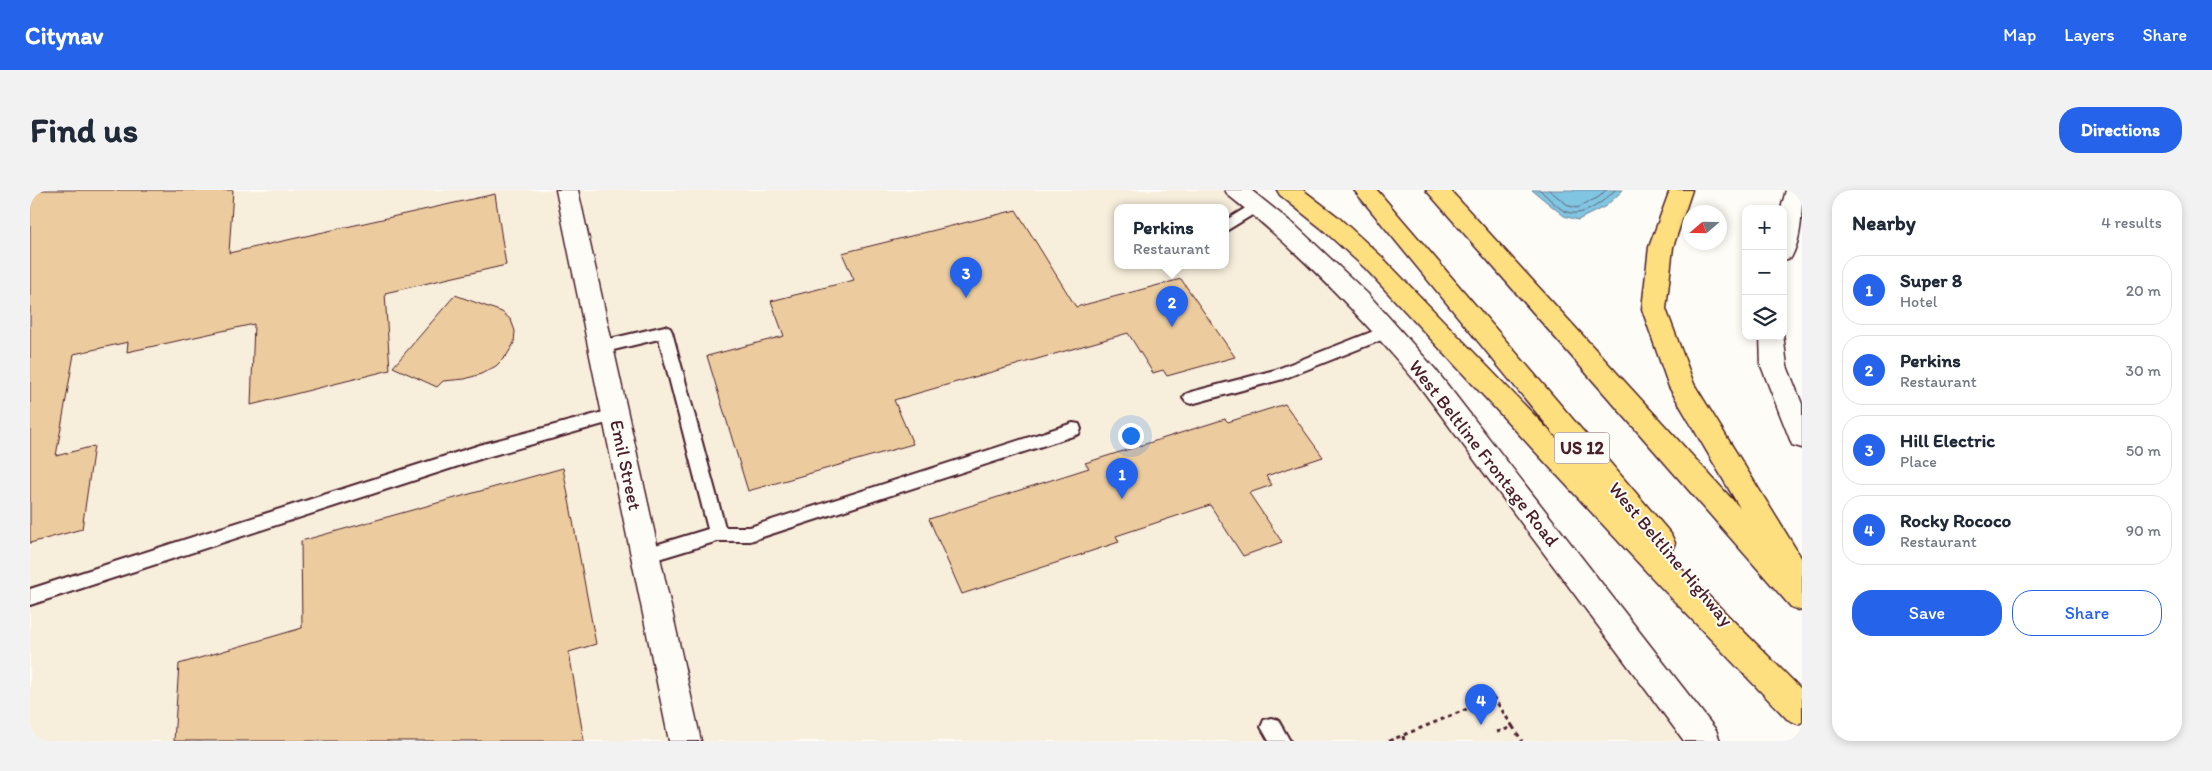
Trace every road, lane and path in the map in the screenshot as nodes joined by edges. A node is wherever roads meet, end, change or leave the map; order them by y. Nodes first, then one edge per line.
1 (567, 190) edge
2 (1236, 190) edge
3 (1288, 190) edge
4 (1365, 190) edge
5 (1437, 190) edge
6 (1681, 190) edge
7 (1798, 201) edge
8 (1257, 206) junction
9 (1229, 224) edge
10 (1784, 250) edge
11 (1389, 331) junction
12 (1772, 340) edge
13 (601, 347) junction
14 (1191, 398) dead end
15 (615, 415) junction
16 (1073, 429) dead end
17 (1802, 438) edge
18 (718, 534) junction
19 (644, 555) junction
20 (1802, 584) edge
21 (30, 597) edge
22 (1802, 597) edge
23 (1800, 710) edge
24 (1513, 727) junction
25 (1497, 732) dead end
26 (1403, 736) junction
27 (685, 741) edge
28 (1389, 741) edge
29 (1404, 741) edge
30 (1522, 741) edge
31 (1704, 741) edge

1 - 13 street, Emil Street
2 - 8 street, West Beltline Frontage Road
3 - 23 highway
4 - 23 highway, West Beltline Highway / US 12
5 - 22 highway
6 - 20 highway
7 - 10 street
8 - 9 lane
8 - 11 street, West Beltline Frontage Road
11 - 14 lane
11 - 31 street, West Beltline Frontage Road
12 - 17 street
13 - 15 street, Emil Street
13 - 18 lane
15 - 19 street, Emil Street
15 - 21 lane
16 - 18 lane
18 - 19 lane
19 - 27 street, Emil Street
24 - 25 path
24 - 26 path
24 - 30 path
26 - 28 path
26 - 29 path

